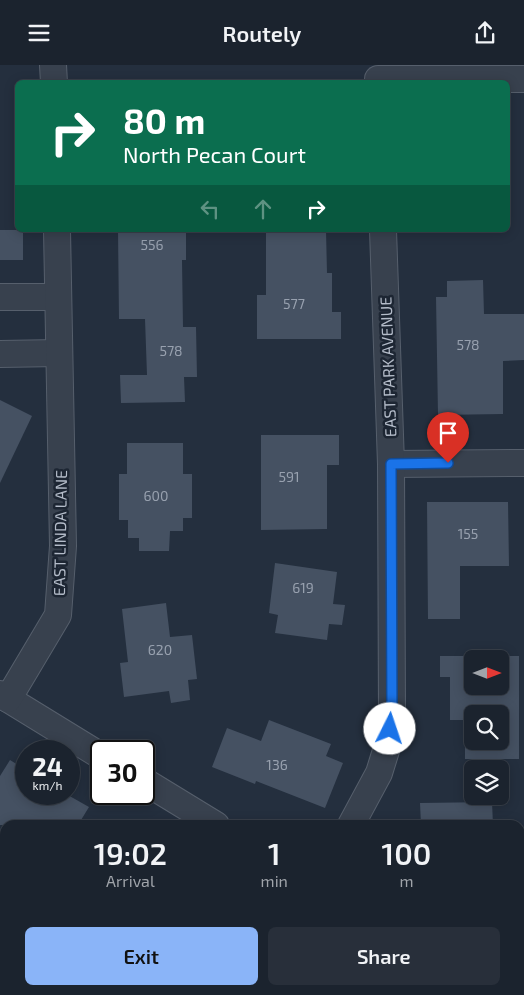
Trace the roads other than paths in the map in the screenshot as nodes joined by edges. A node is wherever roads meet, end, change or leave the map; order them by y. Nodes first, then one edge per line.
1 (53, 65) edge
2 (377, 76) edge
3 (524, 79) edge
4 (54, 80) edge
5 (56, 232) edge
6 (383, 232) edge
7 (0, 297) edge
8 (58, 297) junction
9 (59, 353) junction
10 (0, 354) edge
11 (524, 463) edge
12 (391, 464) junction
13 (4, 697) edge
14 (90, 749) edge
15 (155, 788) edge
16 (208, 820) edge
17 (355, 820) edge

1 - 4 street
2 - 3 street
5 - 8 street, EAST LINDA LANE
6 - 12 street, EAST PARK AVENUE
7 - 8 street
8 - 9 street, EAST LINDA LANE
9 - 10 street
9 - 13 street, EAST LINDA LANE
11 - 12 street
12 - 17 street, EAST PARK AVENUE
13 - 14 street
15 - 16 street

